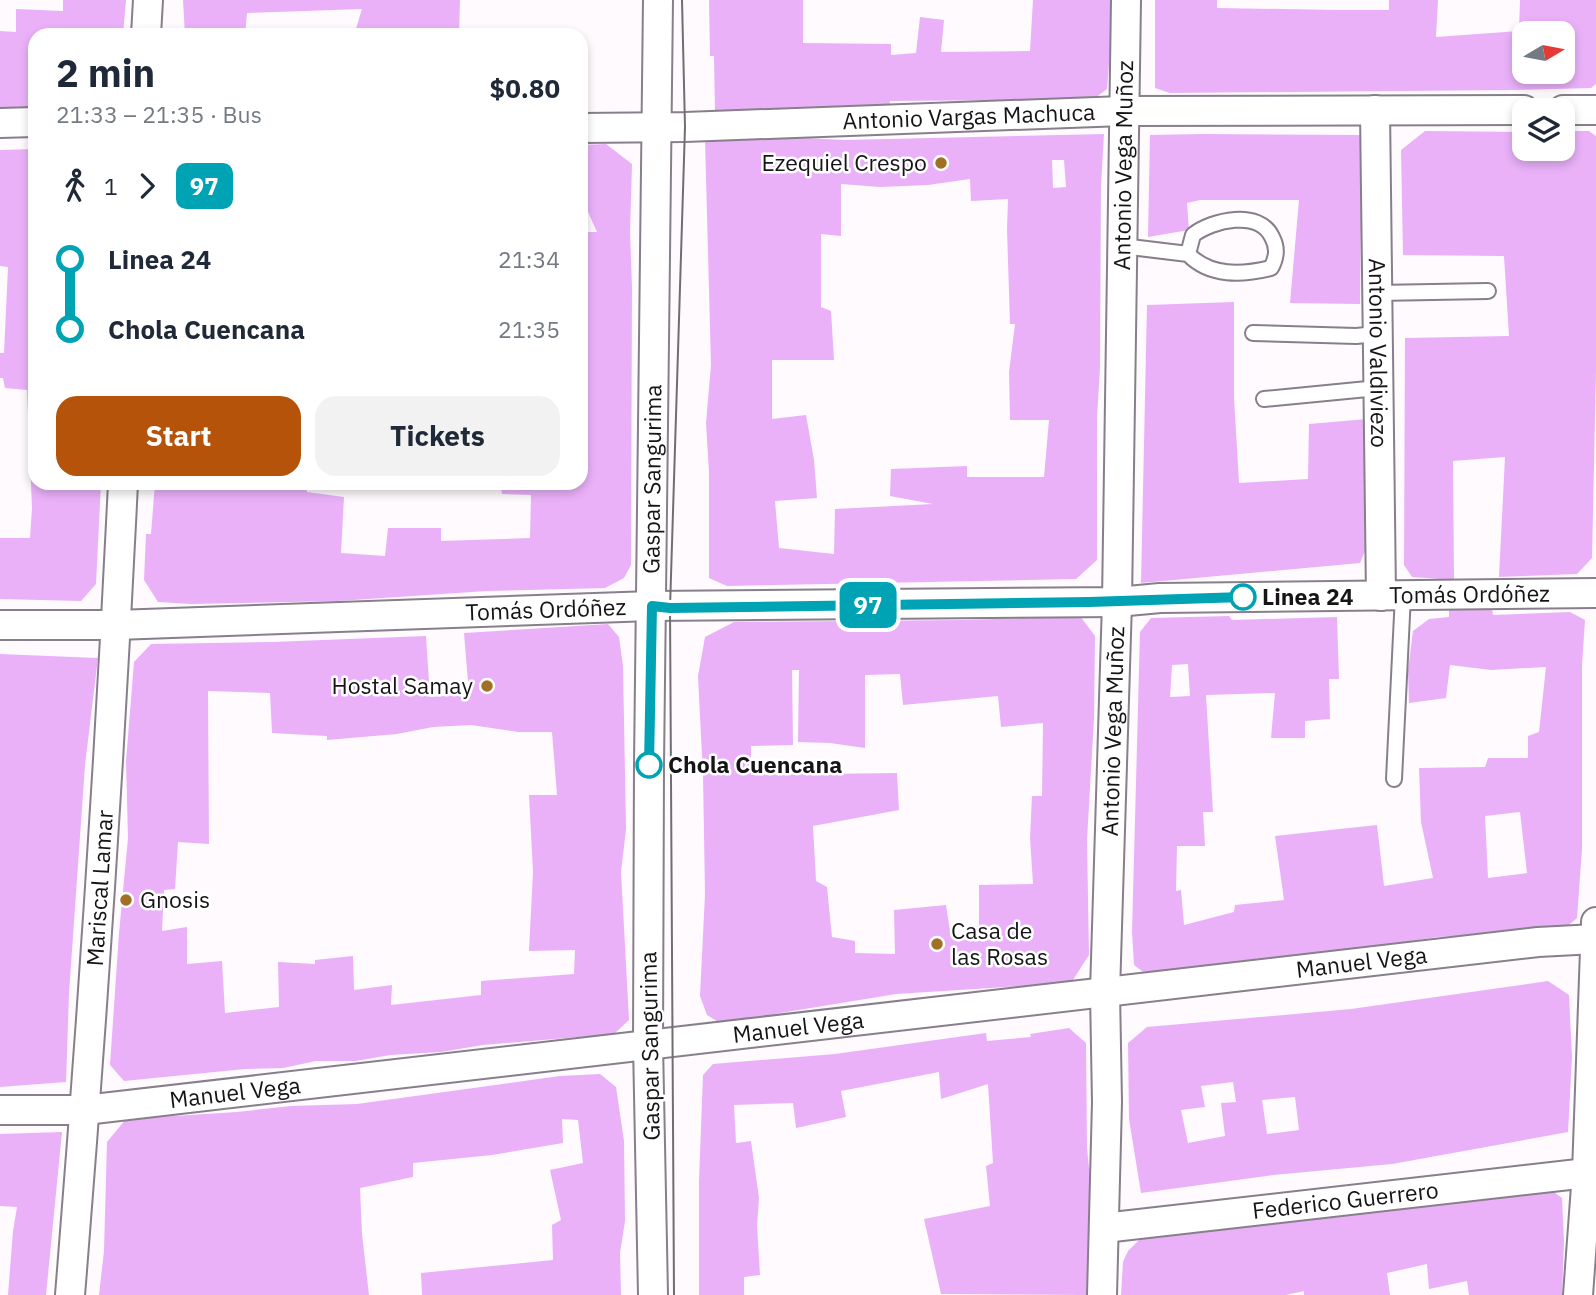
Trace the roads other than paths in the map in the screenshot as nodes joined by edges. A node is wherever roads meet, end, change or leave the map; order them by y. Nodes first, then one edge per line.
1 (148, 0) edge
2 (658, 0) edge
3 (1126, 0) edge
4 (146, 28) edge
5 (1375, 110) junction
6 (1512, 110) edge
7 (1575, 110) edge
8 (1596, 110) edge
9 (1124, 111) junction
10 (28, 122) edge
11 (0, 123) edge
12 (671, 127) junction
13 (588, 128) edge
14 (1122, 246) junction
15 (1188, 254) junction
16 (1488, 292) dead end
17 (1377, 293) junction
18 (1253, 333) dead end
19 (1377, 334) junction
20 (1378, 388) junction
21 (1264, 399) dead end
22 (123, 490) edge
23 (1596, 593) edge
24 (1392, 596) junction
25 (1117, 601) junction
26 (652, 606) junction
27 (0, 625) edge
28 (116, 625) junction
29 (1394, 779) dead end
30 (1595, 933) edge
31 (1105, 992) junction
32 (648, 1044) junction
33 (0, 1110) edge
34 (85, 1110) junction
35 (1587, 1173) junction
36 (1104, 1228) junction
37 (70, 1295) edge
38 (653, 1295) edge
39 (1102, 1295) edge
40 (1578, 1295) edge

1 - 4 street
2 - 12 street, Gaspar Sangurima
3 - 9 street, Antonio Vega Muñoz
5 - 6 street, Antonio Vargas Machuca
5 - 9 street, Antonio Vargas Machuca
5 - 17 street, Antonio Valdiviezo
7 - 8 street
9 - 12 street, Antonio Vargas Machuca
9 - 14 street, Antonio Vega Muñoz
10 - 11 street
12 - 13 street, Antonio Vargas Machuca
12 - 26 street, Gaspar Sangurima
14 - 15 lane
14 - 25 street, Antonio Vega Muñoz
15 - 15 lane
16 - 17 lane
17 - 19 street, Antonio Valdiviezo
18 - 19 lane
19 - 20 street, Antonio Valdiviezo
20 - 21 lane
20 - 24 street, Antonio Valdiviezo
22 - 28 street, Mariscal Lamar
23 - 24 street, Tomás Ordóñez
24 - 25 street, Tomás Ordóñez
24 - 29 lane
25 - 26 street, Tomás Ordóñez
25 - 31 street, Antonio Vega Muñoz
26 - 28 street, Tomás Ordóñez
26 - 32 street, Gaspar Sangurima
27 - 28 street, Tomás Ordóñez
28 - 34 street, Mariscal Lamar
30 - 31 street, Manuel Vega
30 - 35 street
31 - 32 street, Manuel Vega
31 - 36 street, Antonio Vega Muñoz
32 - 34 street, Manuel Vega
32 - 38 street, Gaspar Sangurima
33 - 34 street, Manuel Vega
34 - 37 street, Mariscal Lamar
35 - 36 street, Federico Guerrero
35 - 40 street
36 - 39 street, Antonio Vega Muñoz

